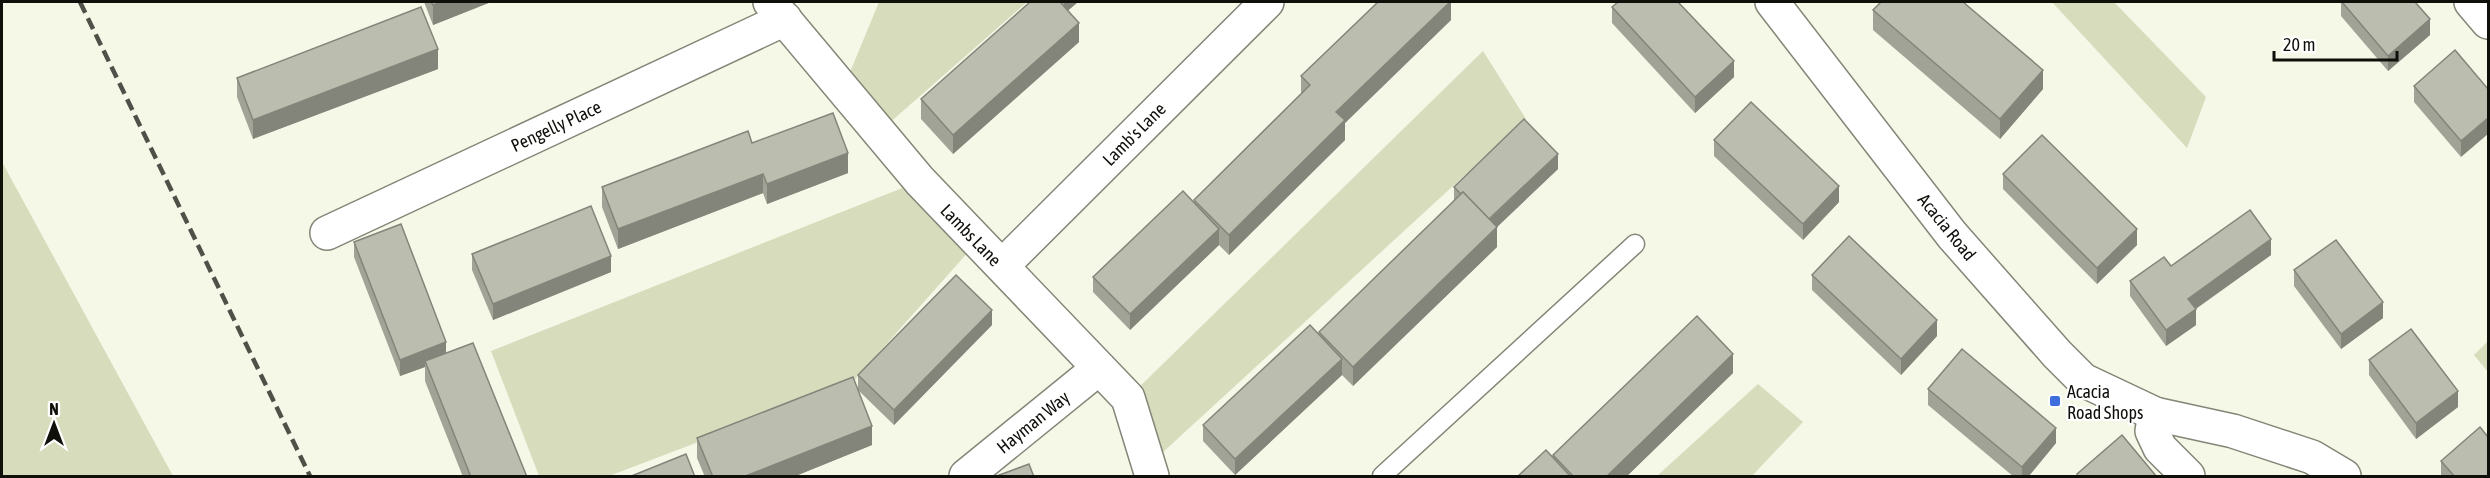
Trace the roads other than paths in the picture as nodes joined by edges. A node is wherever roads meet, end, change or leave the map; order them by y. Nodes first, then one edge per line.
1 (1267, 2) edge
2 (1772, 2) edge
3 (2471, 2) edge
4 (777, 10) edge
5 (2488, 22) edge
6 (327, 233) dead end
7 (1635, 244) dead end
8 (1002, 266) junction
9 (1100, 368) junction
10 (2155, 414) junction
11 (966, 477) edge
12 (1152, 477) edge
13 (1382, 477) edge
14 (2188, 477) edge
15 (2344, 477) edge

1 - 8 street, Lamb's Lane
2 - 10 street, Acacia Road
3 - 5 street
4 - 6 street, Pengelly Place
4 - 8 street, Lambs Lane
7 - 13 lane
8 - 9 street, Lambs Lane
9 - 11 street, Hayman Way
9 - 12 street, Lambs Lane
10 - 14 street
10 - 15 street, Acacia Road

